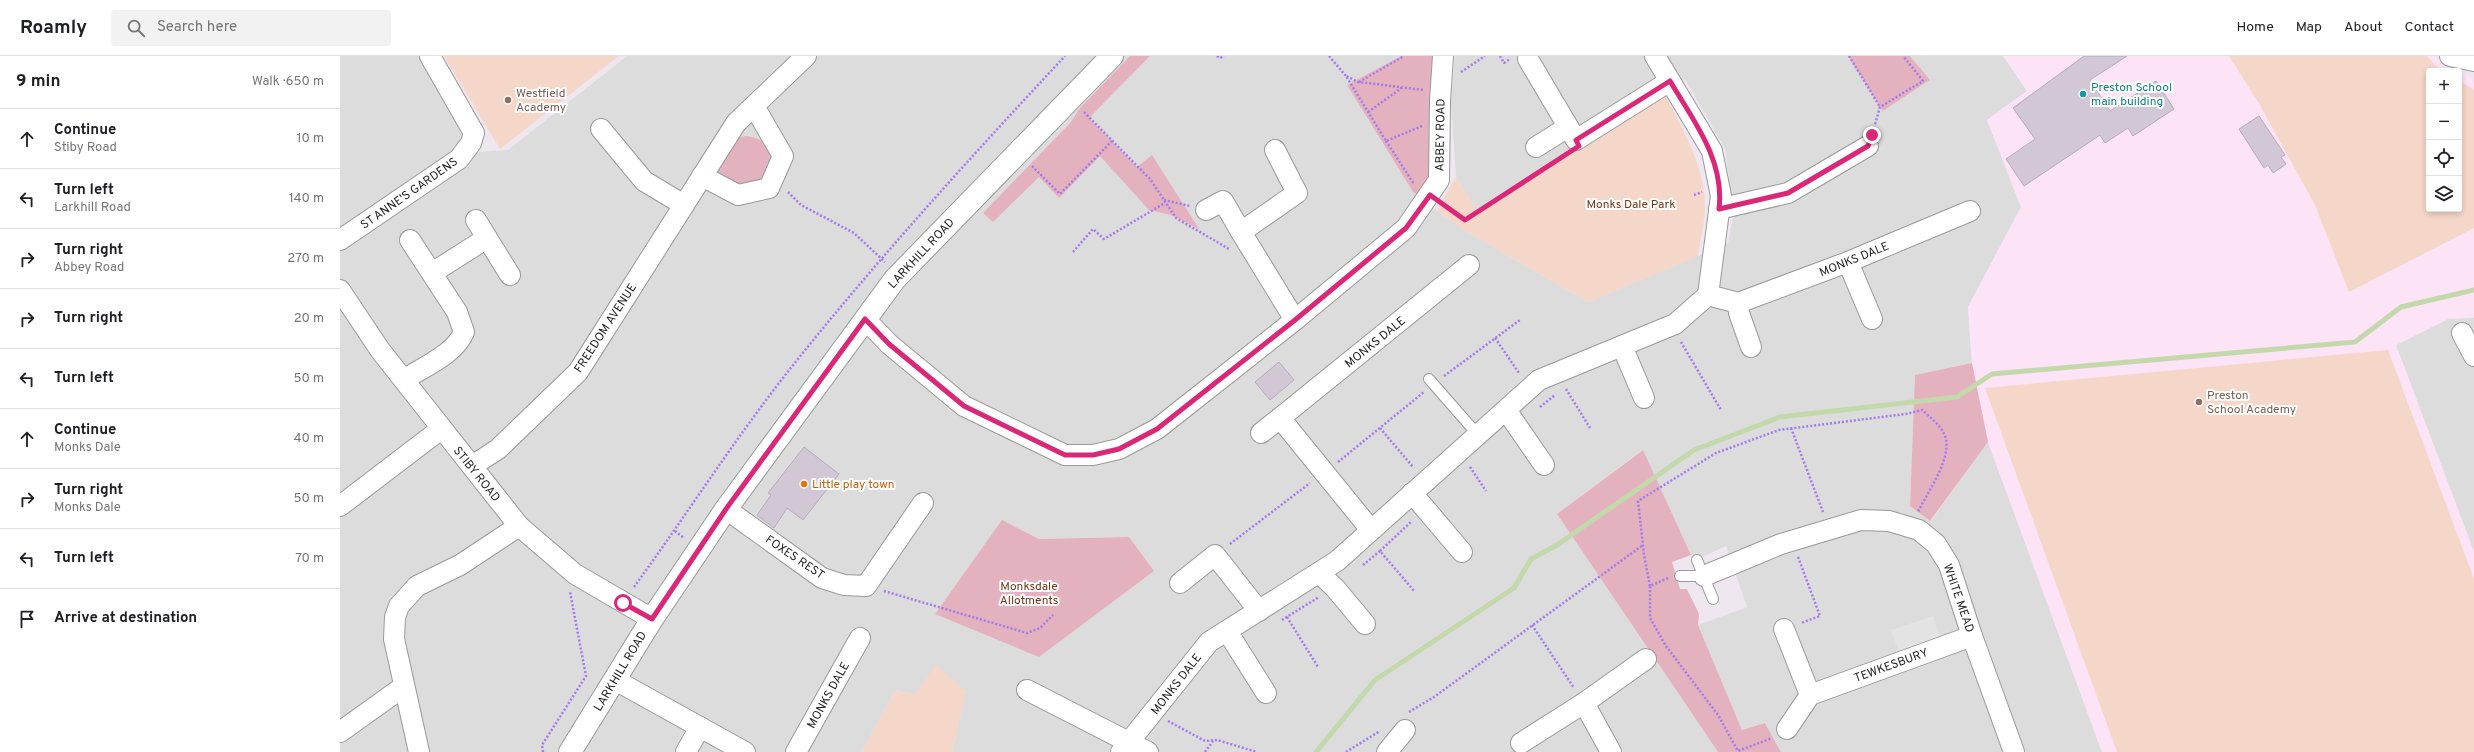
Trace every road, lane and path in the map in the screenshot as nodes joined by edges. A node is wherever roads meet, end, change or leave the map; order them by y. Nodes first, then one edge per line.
1 (430, 56) edge
2 (806, 56) edge
3 (1065, 56) edge
4 (1112, 56) edge
5 (1217, 56) edge
6 (1224, 56) edge
7 (1329, 56) edge
8 (1404, 56) edge
9 (1443, 56) edge
10 (1485, 56) edge
11 (1500, 56) edge
12 (1655, 56) edge
13 (1849, 56) edge
14 (1903, 56) edge
15 (2450, 56) edge
16 (1521, 57) edge
17 (2474, 61) edge
18 (1346, 76) junction
19 (1670, 81) junction
20 (1358, 82) junction
21 (1403, 86) junction
22 (1440, 89) junction
23 (1070, 99) junction
24 (754, 106) junction
25 (1880, 107) junction
26 (1368, 113) junction
27 (1440, 120) junction
28 (601, 129) dead end
29 (1572, 134) junction
30 (1112, 141) junction
31 (1386, 141) junction
32 (1868, 146) joint
33 (1536, 147) dead end
34 (1275, 150) dead end
35 (1018, 152) junction
36 (702, 176) junction
37 (1428, 198) junction
38 (1164, 200) junction
39 (798, 201) dead end
40 (1166, 203) junction
41 (684, 205) junction
42 (1214, 205) joint
43 (1719, 209) junction
44 (1970, 211) dead end
45 (476, 220) dead end
46 (1241, 232) junction
47 (487, 238) junction
48 (340, 240) edge
49 (410, 240) dead end
50 (1073, 252) dead end
51 (1256, 256) junction
52 (881, 258) junction
53 (1848, 262) junction
54 (1469, 265) dead end
55 (432, 272) junction
56 (510, 275) dead end
57 (898, 275) junction
58 (340, 290) edge
59 (1708, 295) junction
60 (1738, 303) junction
61 (865, 319) junction
62 (1872, 319) dead end
63 (1295, 320) junction
64 (1520, 320) dead end
65 (2462, 333) dead end
66 (1496, 338) junction
67 (1686, 338) dead end
68 (1682, 342) junction
69 (1676, 344) dead end
70 (1622, 346) junction
71 (1751, 347) dead end
72 (2474, 356) edge
73 (405, 379) junction
74 (1431, 382) junction
75 (1530, 388) junction
76 (1561, 391) dead end
77 (1557, 394) dead end
78 (1644, 398) dead end
79 (1721, 410) dead end
80 (1511, 417) junction
81 (1280, 418) junction
82 (1380, 428) junction
83 (1590, 428) dead end
84 (1791, 428) junction
85 (441, 429) junction
86 (1261, 433) dead end
87 (1478, 435) junction
88 (472, 466) junction
89 (1544, 466) dead end
90 (1464, 472) dead end
91 (1323, 473) junction
92 (1419, 487) junction
93 (1486, 491) dead end
94 (923, 503) dead end
95 (340, 506) edge
96 (726, 509) junction
97 (1426, 509) junction
98 (519, 526) junction
99 (1911, 528) junction
100 (1371, 530) junction
101 (1830, 530) junction
102 (1792, 541) junction
103 (1643, 545) junction
104 (1380, 551) junction
105 (1462, 552) dead end
106 (1215, 556) junction
107 (565, 566) junction
108 (1701, 568) junction
109 (1358, 569) dead end
110 (1319, 573) junction
111 (1680, 576) joint
112 (1180, 583) dead end
113 (866, 586) junction
114 (1650, 586) junction
115 (1415, 592) dead end
116 (1713, 599) dead end
117 (623, 603) junction
118 (1258, 611) junction
119 (1053, 615) dead end
120 (1288, 617) dead end
121 (652, 619) junction
122 (1365, 624) dead end
123 (1532, 625) junction
124 (1784, 629) joint
125 (1227, 631) junction
126 (1972, 636) junction
127 (860, 638) dead end
128 (1646, 659) dead end
129 (1318, 667) dead end
130 (615, 680) junction
131 (404, 687) junction
132 (1027, 690) dead end
133 (1266, 693) dead end
134 (1810, 695) junction
135 (1434, 697) dead end
136 (1584, 704) junction
137 (1153, 713) junction
138 (700, 727) junction
139 (1787, 729) joint
140 (1405, 730) dead end
141 (340, 732) edge
142 (1214, 740) junction
143 (1521, 742) dead end
144 (1125, 747) edge
145 (1738, 751) edge
146 (419, 752) edge
147 (543, 752) edge
148 (570, 752) edge
149 (686, 752) edge
150 (745, 752) edge
151 (796, 752) edge
152 (1148, 752) edge
153 (1205, 752) edge
154 (1257, 752) edge
155 (1387, 752) edge
156 (1611, 752) edge
157 (2014, 752) edge

1 - 48 street, ST ANNE'S GARDENS
2 - 24 street, FREEDOM AVENUE
3 - 52 path
4 - 23 street, LARKHILL ROAD
5 - 6 path
7 - 18 path
8 - 20 path
9 - 22 street, ABBEY ROAD
10 - 22 path
11 - 16 path
12 - 19 street
13 - 25 path
14 - 25 path
15 - 17 street
16 - 29 street
18 - 20 path
18 - 26 path
19 - 29 street
19 - 43 street
20 - 21 path
21 - 22 path
21 - 26 path
22 - 27 street, ABBEY ROAD
23 - 30 path
23 - 35 street, LARKHILL ROAD
24 - 36 street, FREEDOM AVENUE
24 - 36 street
25 - 32 path
26 - 31 path
27 - 31 path
27 - 37 street, ABBEY ROAD
28 - 41 street
29 - 33 street
29 - 37 path
30 - 35 path
30 - 38 path
31 - 37 path
32 - 43 street
34 - 46 street
35 - 57 street, LARKHILL ROAD
36 - 41 street, FREEDOM AVENUE
37 - 63 street, ABBEY ROAD
38 - 40 path
38 - 42 path
39 - 52 path
40 - 50 path
40 - 51 path
41 - 88 street, FREEDOM AVENUE
42 - 46 street
43 - 59 street
44 - 53 street, MONKS DALE
45 - 47 street
46 - 51 street
47 - 55 street
47 - 56 street
49 - 55 street
51 - 63 street
52 - 57 path
52 - 117 path
53 - 60 street, MONKS DALE
53 - 62 street
54 - 81 street, MONKS DALE
55 - 73 street
57 - 61 street, LARKHILL ROAD
58 - 73 street, STIBY ROAD
59 - 60 street
59 - 70 street, MONKS DALE
60 - 71 street
61 - 63 street, ABBEY ROAD
61 - 96 street, LARKHILL ROAD
64 - 66 path
65 - 72 street
66 - 74 path
66 - 75 path
67 - 68 path
68 - 69 path
68 - 79 path
70 - 75 street, MONKS DALE
70 - 78 street
73 - 85 street, STIBY ROAD
74 - 82 path
74 - 87 lane
75 - 80 street, MONKS DALE
76 - 83 path
77 - 80 path
80 - 87 street, MONKS DALE
80 - 89 street
81 - 86 street, MONKS DALE
81 - 91 street
82 - 91 path
82 - 92 path
84 - 99 path
84 - 101 path
84 - 103 path
85 - 88 street, STIBY ROAD
85 - 95 street
87 - 92 street, MONKS DALE
88 - 98 street, STIBY ROAD
90 - 93 path
91 - 100 street
91 - 106 path
92 - 97 street
92 - 100 street, MONKS DALE
94 - 113 street
96 - 113 street, FOXES REST
96 - 121 street, LARKHILL ROAD
97 - 104 path
97 - 105 street
98 - 107 street, STIBY ROAD
98 - 131 street
99 - 101 street, WHITE MEAD
99 - 126 street, WHITE MEAD
100 - 110 street, MONKS DALE
101 - 102 street, WHITE MEAD
102 - 108 street, WHITE MEAD
102 - 124 path
103 - 114 path
103 - 123 path
104 - 109 path
104 - 115 path
106 - 112 street
106 - 118 street
107 - 117 street, STIBY ROAD
107 - 147 path
108 - 111 lane
108 - 116 lane
110 - 118 street, MONKS DALE
110 - 122 street
111 - 114 path
113 - 119 path
114 - 145 path
117 - 121 street, STIBY ROAD
118 - 125 street, MONKS DALE
120 - 129 path
121 - 130 street, LARKHILL ROAD
123 - 135 path
123 - 136 path
124 - 134 street
125 - 133 street
125 - 137 street, MONKS DALE
126 - 134 street, TEWKESBURY
126 - 157 street, WHITE MEAD
127 - 151 street, MONKS DALE
128 - 136 street
130 - 138 street
130 - 148 street, LARKHILL ROAD
131 - 141 street
131 - 146 street
132 - 144 street
134 - 139 street
136 - 143 street
136 - 156 street
137 - 142 path
137 - 144 street, MONKS DALE
138 - 149 street
138 - 150 street
139 - 145 path
140 - 155 street
142 - 153 path
142 - 154 path
144 - 152 street

